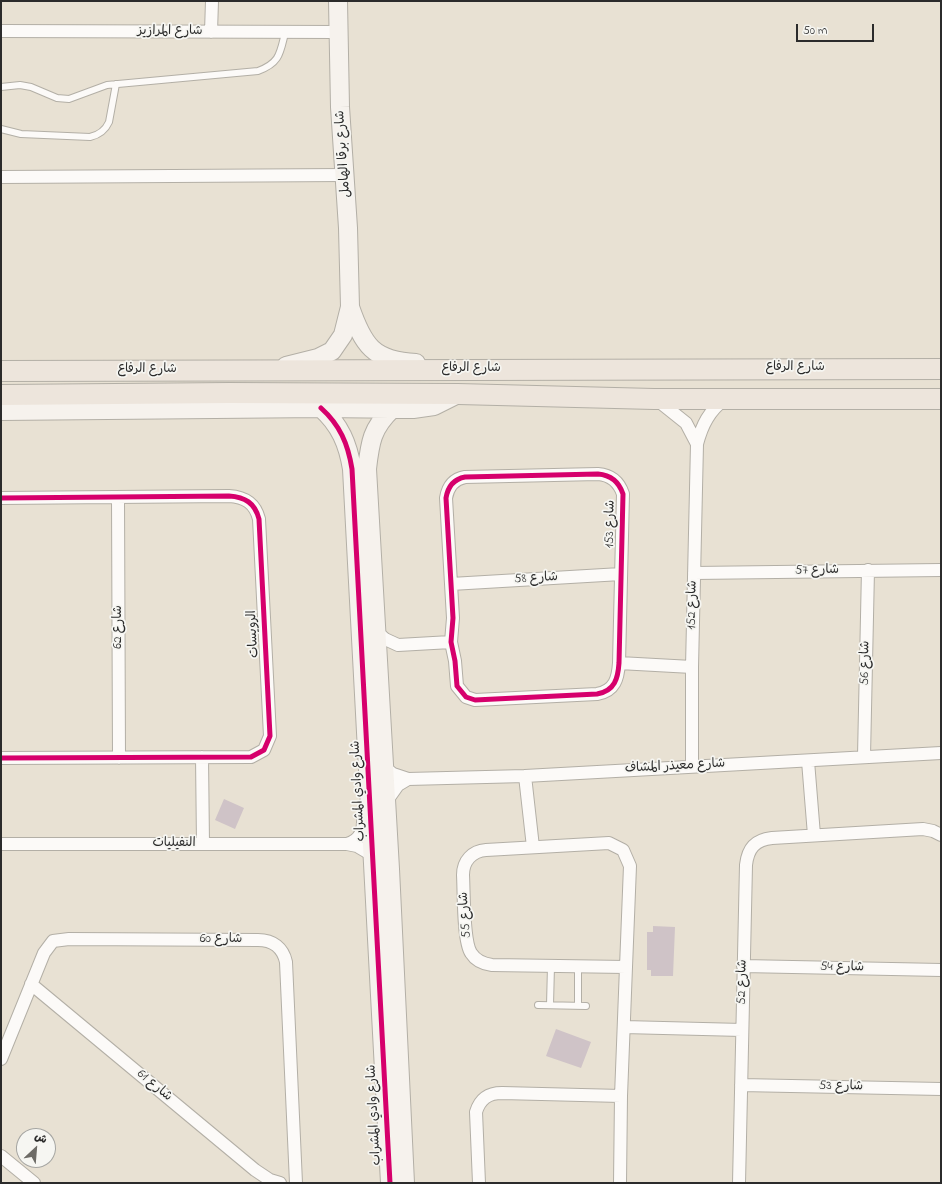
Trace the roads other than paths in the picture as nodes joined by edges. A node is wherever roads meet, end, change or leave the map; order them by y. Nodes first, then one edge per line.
1 (212, 1) edge
2 (338, 1) edge
3 (1, 31) edge
4 (212, 32) junction
5 (338, 32) junction
6 (285, 33) junction
7 (116, 84) junction
8 (1, 87) edge
9 (1, 130) edge
10 (345, 175) junction
11 (1, 177) edge
12 (350, 307) junction
13 (941, 353) edge
14 (858, 368) junction
15 (941, 369) edge
16 (1, 370) edge
17 (267, 370) junction
18 (465, 370) junction
19 (941, 386) edge
20 (458, 394) junction
21 (1, 395) edge
22 (546, 397) junction
23 (726, 398) junction
24 (654, 399) junction
25 (941, 399) edge
26 (321, 408) junction
27 (392, 409) junction
28 (1, 411) edge
29 (697, 444) junction
30 (360, 469) junction
31 (118, 497) junction
32 (1, 498) edge
33 (868, 570) junction
34 (941, 570) edge
35 (694, 573) junction
36 (621, 574) junction
37 (451, 584) junction
38 (377, 632) junction
39 (451, 642) junction
40 (398, 645) junction
41 (619, 662) junction
42 (378, 666) junction
43 (692, 667) junction
44 (941, 753) edge
45 (864, 756) junction
46 (202, 757) junction
47 (1, 758) edge
48 (119, 758) junction
49 (808, 761) junction
50 (376, 766) junction
51 (692, 766) junction
52 (525, 776) junction
53 (408, 779) junction
54 (386, 802) junction
55 (814, 835) junction
56 (941, 835) edge
57 (1, 844) edge
58 (203, 844) junction
59 (347, 844) junction
60 (533, 847) junction
61 (374, 856) junction
62 (551, 966) junction
63 (578, 966) junction
64 (744, 966) junction
65 (626, 968) junction
66 (941, 970) edge
67 (32, 984) junction
68 (538, 1005) dead end
69 (550, 1005) junction
70 (578, 1006) junction
71 (586, 1006) dead end
72 (624, 1027) junction
73 (742, 1030) junction
74 (1, 1059) edge
75 (741, 1085) junction
76 (941, 1089) edge
77 (621, 1096) junction
78 (1, 1156) edge
79 (34, 1183) edge
80 (280, 1183) edge
81 (296, 1183) edge
82 (390, 1183) edge
83 (405, 1183) edge
84 (479, 1183) edge
85 (620, 1183) edge
86 (739, 1183) edge

1 - 4 street
2 - 5 street, شارع برقا الهامل
3 - 4 street, شارع المرازيز
4 - 6 street, شارع المرازيز
5 - 6 street, شارع المرازيز
5 - 10 street, شارع برقا الهامل
6 - 7 lane
7 - 8 lane
7 - 9 lane
10 - 11 street
10 - 12 street, شارع برقا الهامل
12 - 17 street, شارع برقا الهامل
12 - 18 street, شارع برقا الهامل
13 - 14 main road
14 - 15 main road, شارع الرفاع
14 - 18 main road, شارع الرفاع
16 - 17 main road, شارع الرفاع
17 - 18 main road, شارع الرفاع
19 - 22 main road
20 - 21 main road, شارع الرفاع
20 - 22 main road, شارع الرفاع
20 - 27 street, شارع الرفاع
22 - 24 main road, شارع الرفاع
23 - 24 main road, شارع الرفاع
23 - 25 main road, شارع الرفاع
23 - 29 street, شارع 152
24 - 29 street, شارع 152
26 - 27 street, شارع الرفاع
26 - 28 street, شارع الرفاع
26 - 30 street, شارع وادي المشراب
27 - 30 street, شارع وادي المشراب
29 - 35 street, شارع 152
30 - 38 street, شارع وادي المشراب
30 - 50 street, شارع وادي المشراب
31 - 32 street, الرويسات
31 - 46 street, الرويسات
31 - 48 street, شارع 62
33 - 34 street, شارع 57
33 - 35 street, شارع 57
33 - 45 street, شارع 56
35 - 43 street, شارع 152
36 - 37 street, شارع 58
36 - 37 street, شارع 153
36 - 41 street, شارع 153
37 - 39 street, شارع 153
38 - 40 street
38 - 42 street, شارع وادي المشراب
39 - 40 street
39 - 41 street, شارع 153
40 - 42 street
41 - 43 street
42 - 50 street, شارع وادي المشراب
43 - 51 street, شارع 152
44 - 45 street, شارع معيذر المشاف
45 - 49 street, شارع معيذر المشاف
46 - 48 street, الرويسات
46 - 58 street
47 - 48 street, الرويسات
49 - 51 street, شارع معيذر المشاف
49 - 55 street
50 - 53 street, شارع معيذر المشاف
50 - 54 street, شارع وادي المشراب
50 - 59 street
50 - 61 street, شارع وادي المشراب
51 - 52 street, شارع معيذر المشاف
52 - 53 street, شارع معيذر المشاف
52 - 60 street
53 - 54 street
54 - 83 street, شارع وادي المشراب
55 - 56 street, شارع 52
55 - 64 street, شارع 52
57 - 58 street, النفيليات
58 - 59 street, النفيليات
59 - 61 street, النفيليات
60 - 62 street, شارع 55
60 - 65 street, شارع 55
61 - 82 street, شارع وادي المشراب
62 - 63 street, شارع 55
62 - 69 lane
63 - 65 street, شارع 55
63 - 70 lane
64 - 66 street, شارع 54
64 - 73 street, شارع 52
65 - 72 street, شارع 55
67 - 74 street, شارع 60
67 - 80 street, شارع 61
67 - 81 street, شارع 60
68 - 69 lane
69 - 70 lane
70 - 71 lane
72 - 73 street
72 - 77 street, شارع 55
73 - 75 street, شارع 52
75 - 76 street, شارع 53
75 - 86 street, شارع 52
77 - 84 street
77 - 85 street, شارع 55
78 - 79 street

